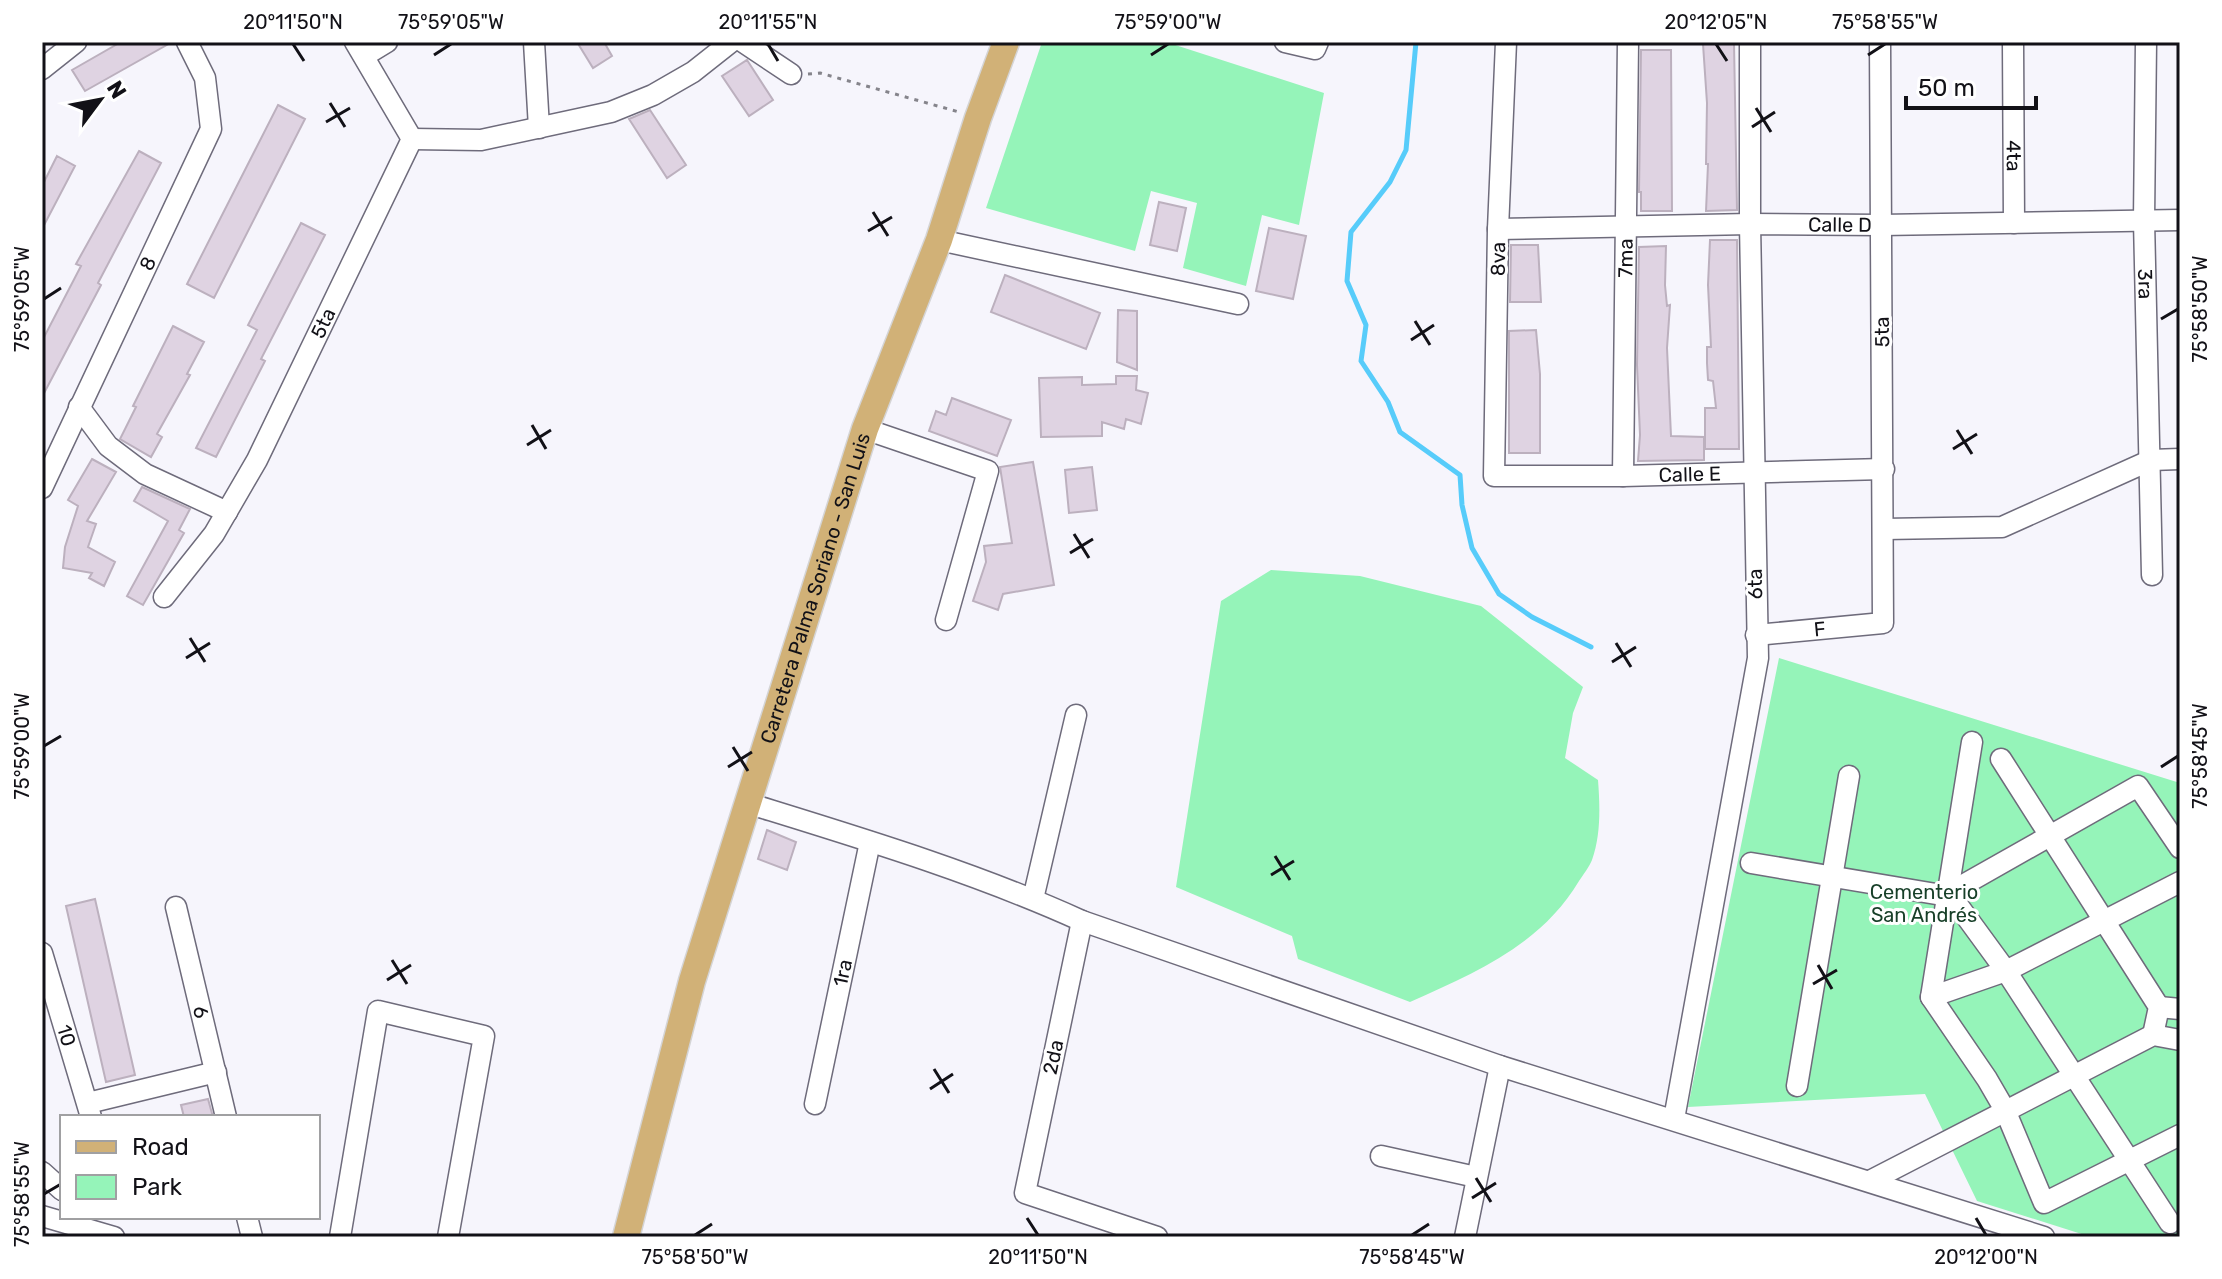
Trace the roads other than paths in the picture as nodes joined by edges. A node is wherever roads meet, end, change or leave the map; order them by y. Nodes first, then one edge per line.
1 (76, 42) edge
2 (187, 42) edge
3 (387, 42) edge
4 (534, 42) edge
5 (731, 42) edge
6 (743, 42) edge
7 (1006, 42) edge
8 (1285, 42) edge
9 (1318, 42) edge
10 (1506, 42) edge
11 (1628, 42) edge
12 (1750, 42) edge
13 (1880, 42) edge
14 (2013, 42) edge
15 (2146, 42) edge
16 (360, 49) edge
17 (42, 69) edge
18 (791, 74) road end
19 (539, 128) junction
20 (412, 139) junction
21 (2144, 220) junction
22 (2180, 220) edge
23 (2014, 223) junction
24 (1750, 224) junction
25 (1881, 225) junction
26 (1624, 227) junction
27 (1498, 229) junction
28 (939, 240) junction
29 (1238, 304) dead end
30 (79, 407) junction
31 (865, 429) junction
32 (2180, 459) edge
33 (2151, 460) junction
34 (1884, 469) junction
35 (1753, 471) junction
36 (45, 474) edge
37 (1494, 476) joint
38 (1623, 476) junction
39 (227, 512) junction
40 (1884, 529) junction
41 (2152, 575) dead end
42 (164, 597) dead end
43 (946, 620) dead end
44 (1883, 623) joint
45 (1756, 635) junction
46 (1076, 715) dead end
47 (1972, 742) dead end
48 (2001, 759) dead end
49 (1849, 776) dead end
50 (747, 803) junction
51 (2050, 835) junction
52 (870, 842) junction
53 (2180, 848) edge
54 (1751, 863) dead end
55 (1833, 877) junction
56 (2180, 882) edge
57 (1948, 896) junction
58 (1033, 899) junction
59 (176, 907) dead end
60 (1082, 921) junction
61 (2104, 921) junction
62 (42, 953) edge
63 (2006, 971) junction
64 (46, 981) edge
65 (1931, 997) junction
66 (2159, 1007) junction
67 (2180, 1009) edge
68 (2153, 1035) junction
69 (2180, 1040) edge
70 (1500, 1066) junction
71 (216, 1072) junction
72 (2074, 1074) junction
73 (1797, 1086) dead end
74 (815, 1104) dead end
75 (90, 1110) edge
76 (2005, 1110) junction
77 (226, 1115) edge
78 (1674, 1119) junction
79 (2180, 1135) edge
80 (1381, 1156) dead end
81 (2129, 1160) junction
82 (42, 1172) edge
83 (1476, 1177) junction
84 (1870, 1181) junction
85 (60, 1188) edge
86 (42, 1216) edge
87 (98, 1219) edge
88 (2170, 1223) dead end
89 (114, 1237) edge
90 (122, 1237) edge
91 (340, 1237) edge
92 (448, 1237) edge
93 (626, 1237) edge
94 (1157, 1237) edge
95 (1465, 1237) edge
96 (2044, 1237) edge

1 - 17 street
2 - 30 street, 8
3 - 16 street
4 - 19 street
5 - 19 street
6 - 18 street
7 - 28 main road, Carretera Palma Soriano - San Luis
8 - 9 street
10 - 27 street, 8va
11 - 26 street, 7ma
12 - 24 street, 6ta
13 - 25 street, 5ta
14 - 23 street, 4ta
15 - 21 street, 3ra
16 - 20 street
19 - 20 street
20 - 39 street, 5ta
21 - 22 street, Calle D
21 - 23 street, Calle D
21 - 33 street, 3ra
23 - 25 street, Calle D
24 - 25 street, Calle D
24 - 26 street, Calle D
24 - 35 street, 6ta
25 - 34 street, 5ta
26 - 27 street, Calle D
26 - 38 street, 7ma
27 - 37 street, 8va
28 - 29 street
28 - 31 main road, Carretera Palma Soriano - San Luis
30 - 36 street, 8
30 - 39 street
31 - 43 street
31 - 50 main road, Carretera Palma Soriano - San Luis
32 - 33 street
33 - 40 street
33 - 41 street, 3ra
34 - 35 street, Calle E
34 - 40 street, 5ta
35 - 38 street, Calle E
35 - 45 street, 6ta
37 - 38 street, Calle E
39 - 42 street, 5ta
40 - 44 street, 5ta
44 - 45 street, F
45 - 78 street, 6ta
46 - 58 street
47 - 57 street
48 - 51 street
49 - 55 street
50 - 52 street
50 - 93 main road, Carretera Palma Soriano - San Luis
51 - 53 street
51 - 61 street
51 - 63 street
52 - 58 street
52 - 74 street, 1ra
54 - 55 street
55 - 57 street
55 - 73 street
56 - 61 street
57 - 65 street
58 - 60 street
59 - 71 street, 6
60 - 70 street
60 - 94 street, 2da
61 - 63 street
61 - 66 street
62 - 64 street, 10
63 - 65 street
63 - 72 street
64 - 75 street, 10
65 - 76 street
66 - 67 street
66 - 68 street
68 - 69 street
68 - 72 street
70 - 78 street
70 - 83 street
71 - 75 street
71 - 77 street, 6
72 - 76 street
72 - 81 street
76 - 81 street
76 - 84 street
78 - 84 street
79 - 81 street
80 - 83 street
81 - 88 street
82 - 85 street
83 - 95 street
84 - 96 street
86 - 89 street
87 - 90 street
91 - 92 street

